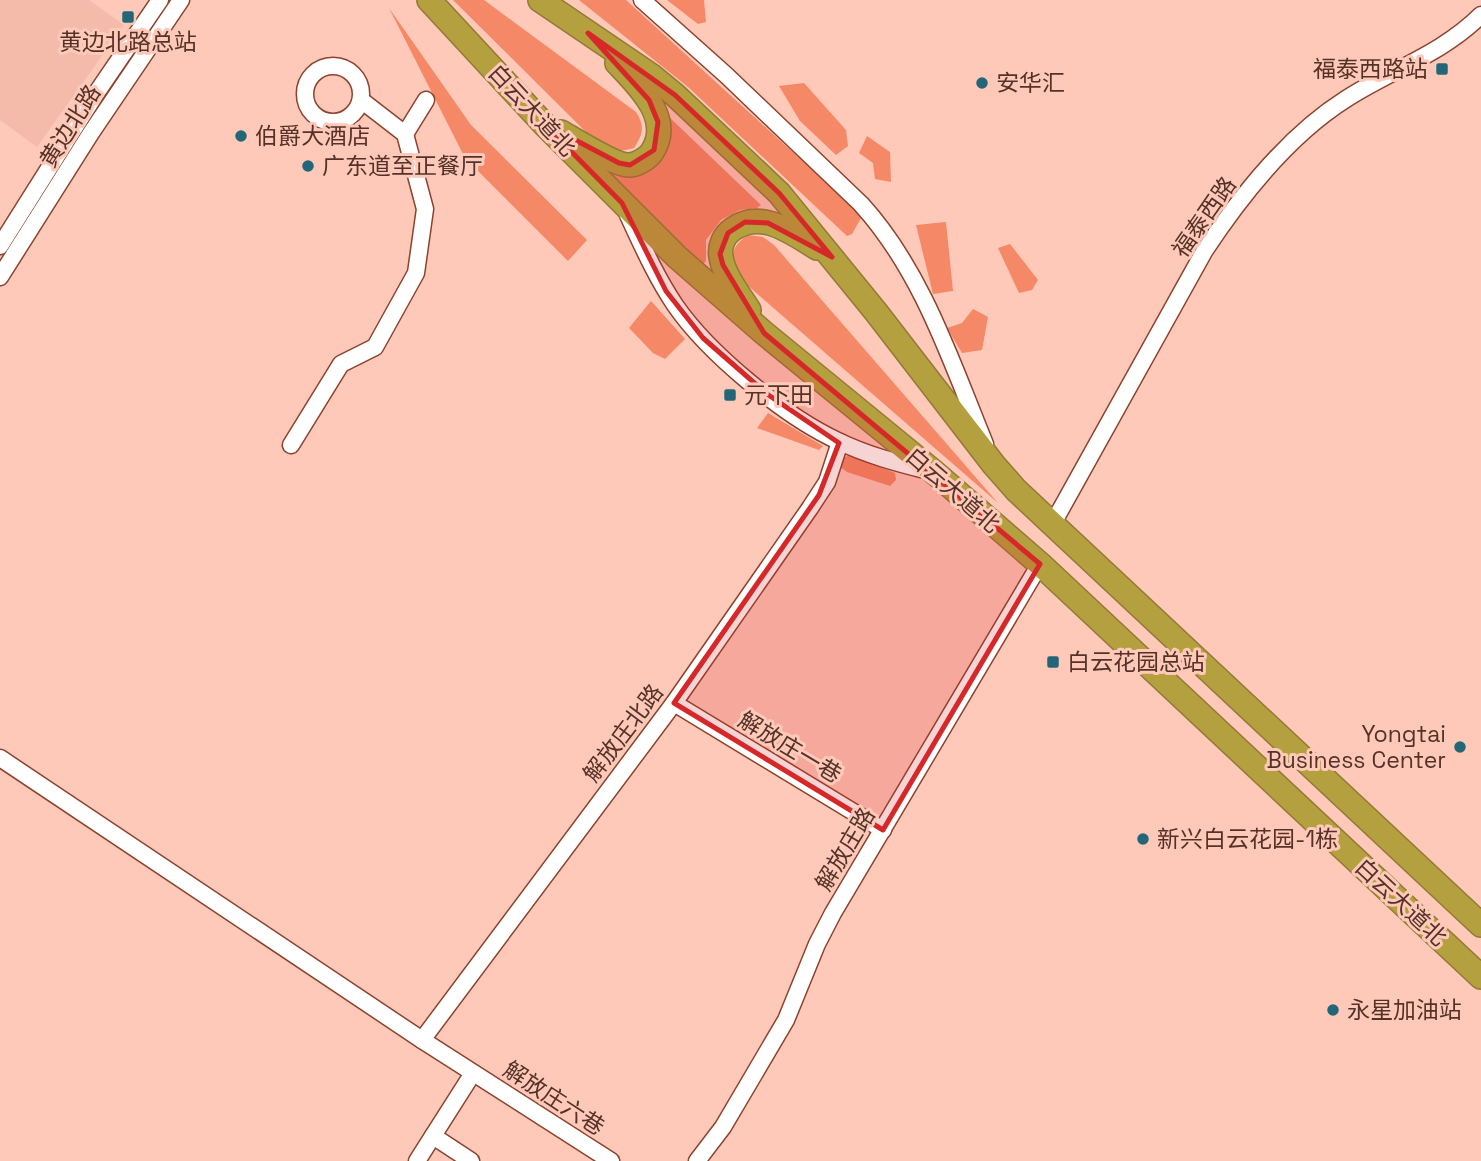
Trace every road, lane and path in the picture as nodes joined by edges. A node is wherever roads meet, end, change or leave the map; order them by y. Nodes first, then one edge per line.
1 (160, 0) edge
2 (181, 0) edge
3 (429, 0) edge
4 (540, 0) edge
5 (642, 0) edge
6 (1481, 15) edge
7 (588, 33) junction
8 (361, 100) dead end
9 (426, 100) dead end
10 (543, 123) junction
11 (405, 134) junction
12 (622, 203) junction
13 (0, 246) edge
14 (832, 257) junction
15 (0, 277) edge
16 (764, 333) junction
17 (839, 442) junction
18 (290, 445) dead end
19 (994, 465) junction
20 (934, 472) junction
21 (1052, 525) junction
22 (1040, 564) junction
23 (674, 703) junction
24 (0, 758) edge
25 (883, 830) junction
26 (1481, 925) edge
27 (1481, 977) edge
28 (422, 1040) junction
29 (473, 1073) junction
30 (433, 1136) junction
31 (417, 1161) edge
32 (471, 1161) edge
33 (611, 1161) edge
34 (697, 1161) edge

1 - 13 street, 黄边北路
2 - 15 street, 黄边北路
3 - 10 highway, 白云大道北
4 - 7 highway, 白云大道北
5 - 19 street
6 - 21 street, 福泰西路
7 - 10 highway
7 - 14 highway, 白云大道北
8 - 11 street
9 - 11 street
10 - 12 highway, 白云大道北
11 - 18 street
12 - 16 highway, 白云大道北
12 - 17 street
14 - 16 highway
14 - 19 highway, 白云大道北
16 - 20 highway, 白云大道北
17 - 20 street
17 - 23 street, 解放庄北路
19 - 21 highway, 白云大道北
20 - 22 highway, 白云大道北
21 - 26 highway, 白云大道北
22 - 25 street, 解放庄路
22 - 27 highway, 白云大道北
23 - 25 street, 解放庄一巷
23 - 28 street, 解放庄北路
24 - 28 street, 解放庄六巷
25 - 34 street, 解放庄路
28 - 29 street, 解放庄六巷
29 - 30 street
29 - 33 street, 解放庄六巷
30 - 31 street
30 - 32 street

